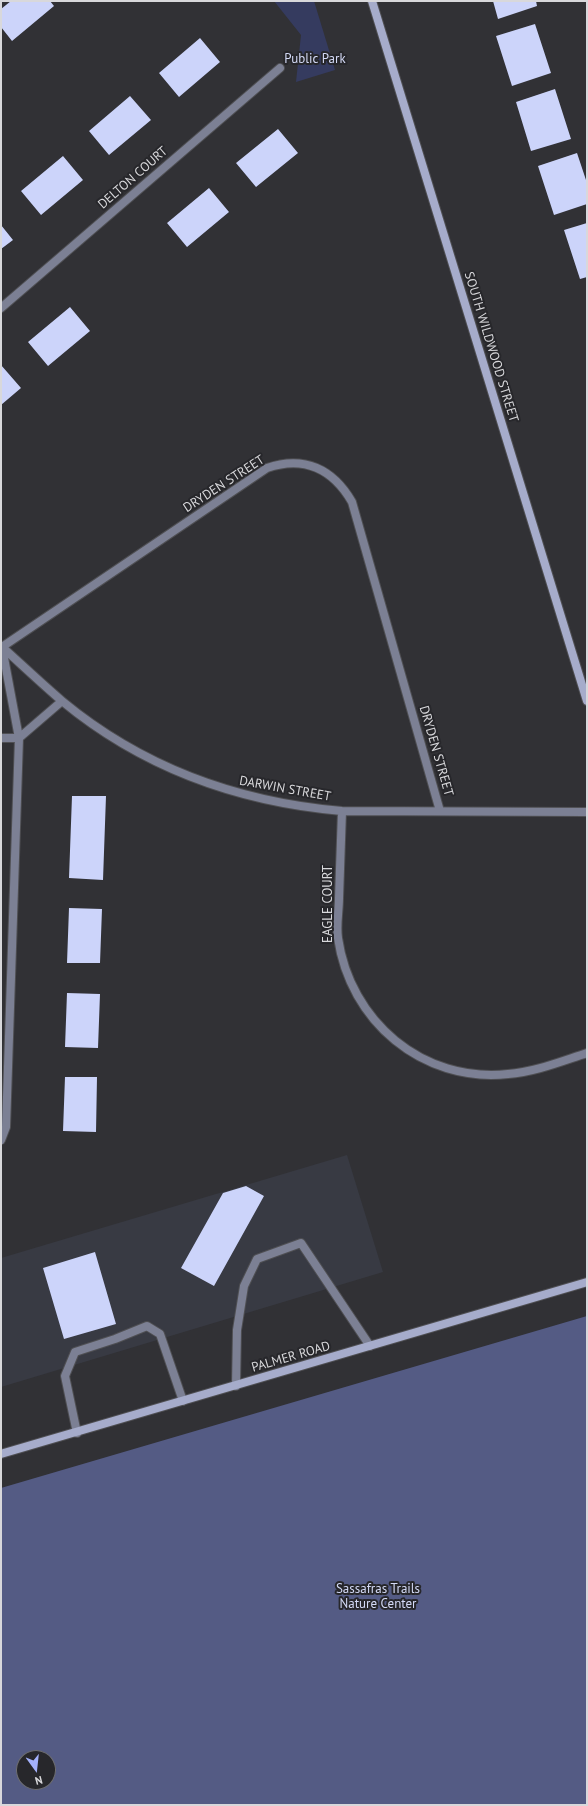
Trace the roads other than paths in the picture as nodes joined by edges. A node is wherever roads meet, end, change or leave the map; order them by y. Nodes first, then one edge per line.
1 (372, 1) edge
2 (280, 68) dead end
3 (1, 308) edge
4 (2, 646) edge
5 (62, 701) junction
6 (587, 701) edge
7 (1, 738) edge
8 (19, 738) junction
9 (342, 811) junction
10 (440, 811) junction
11 (587, 812) edge
12 (587, 1053) edge
13 (1, 1140) edge
14 (587, 1282) edge
15 (370, 1346) junction
16 (236, 1386) junction
17 (183, 1401) junction
18 (77, 1432) junction
19 (1, 1454) edge

1 - 6 street, SOUTH WILDWOOD STREET
2 - 3 street, DELTON COURT
4 - 5 street, DARWIN STREET
4 - 8 street
4 - 10 street, DRYDEN STREET
5 - 8 street
5 - 9 street, DARWIN STREET
7 - 8 street
8 - 13 street
9 - 10 street, DARWIN STREET
9 - 12 street, EAGLE COURT
10 - 11 street, DARWIN STREET
14 - 15 street, PALMER ROAD
15 - 16 street, PALMER ROAD
15 - 16 street
16 - 17 street, PALMER ROAD
17 - 18 street, PALMER ROAD
17 - 18 street
18 - 19 street, PALMER ROAD

